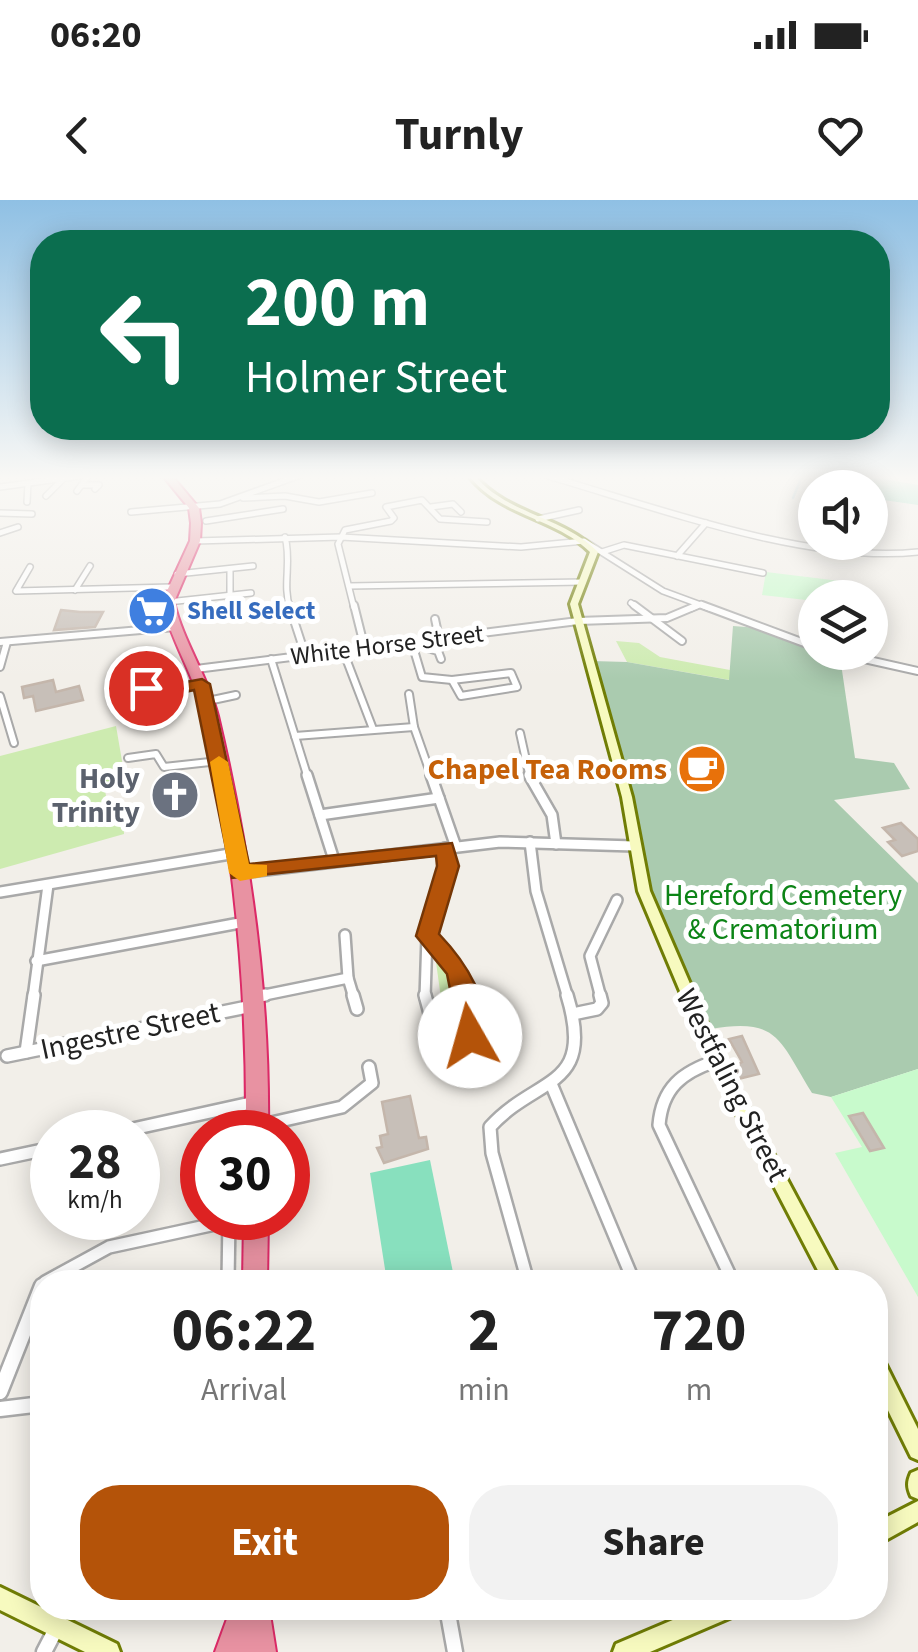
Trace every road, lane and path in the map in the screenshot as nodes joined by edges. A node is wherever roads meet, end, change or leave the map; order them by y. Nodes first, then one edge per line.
1 (194, 544) edge
2 (287, 544) edge
3 (338, 544) edge
4 (462, 544) edge
5 (555, 544) edge
6 (588, 544) edge
7 (688, 544) edge
8 (807, 544) edge
9 (601, 552) junction
10 (918, 552) edge
11 (677, 556) junction
12 (90, 566) dead end
13 (253, 566) dead end
14 (30, 567) dead end
15 (230, 569) junction
16 (762, 573) dead end
17 (583, 582) junction
18 (349, 586) junction
19 (172, 588) junction
20 (75, 590) junction
21 (251, 593) dead end
22 (230, 596) junction
23 (631, 603) dead end
24 (701, 604) junction
25 (435, 619) dead end
26 (654, 620) junction
27 (578, 622) junction
28 (176, 627) junction
29 (439, 638) junction
30 (425, 639) junction
31 (410, 640) junction
32 (682, 641) dead end
33 (798, 641) edge
34 (3, 642) edge
35 (364, 645) junction
36 (342, 648) junction
37 (305, 654) junction
38 (126, 658) dead end
39 (272, 659) junction
40 (442, 659) dead end
41 (888, 664) edge
42 (0, 666) edge
43 (918, 671) edge
44 (199, 677) junction
45 (452, 680) junction
46 (409, 694) dead end
47 (0, 696) edge
48 (236, 696) dead end
49 (208, 701) junction
50 (414, 727) junction
51 (373, 729) junction
52 (520, 733) dead end
53 (295, 736) junction
54 (14, 744) dead end
55 (128, 758) dead end
56 (219, 761) junction
57 (439, 798) junction
58 (320, 815) junction
59 (530, 842) junction
60 (556, 844) junction
61 (634, 846) junction
62 (451, 847) junction
63 (236, 853) junction
64 (334, 860) junction
65 (240, 873) junction
66 (48, 885) junction
67 (0, 892) edge
68 (617, 900) dead end
69 (248, 922) junction
70 (344, 935) dead end
71 (427, 936) junction
72 (36, 961) junction
73 (348, 978) junction
74 (254, 1002) junction
75 (357, 1009) dead end
76 (574, 1014) junction
77 (26, 1052) junction
78 (6, 1056) dead end
79 (716, 1061) junction
80 (368, 1068) dead end
81 (552, 1086) junction
82 (258, 1101) junction
83 (258, 1110) edge
84 (310, 1115) edge
85 (160, 1123) edge
86 (30, 1153) edge
87 (0, 1160) edge
88 (180, 1229) edge
89 (229, 1240) edge
90 (256, 1240) edge
91 (67, 1270) edge
92 (228, 1270) edge
93 (255, 1270) edge
94 (525, 1270) edge
95 (629, 1270) edge
96 (727, 1270) edge
97 (827, 1270) edge
98 (30, 1318) edge
99 (888, 1390) edge
100 (0, 1392) edge
101 (30, 1405) edge
102 (0, 1409) edge
103 (918, 1450) edge
104 (918, 1480) edge
105 (918, 1489) edge
106 (918, 1511) edge
107 (888, 1527) edge
108 (0, 1598) edge
109 (30, 1611) edge
110 (49, 1620) edge
111 (242, 1620) edge
112 (256, 1620) edge
113 (450, 1620) edge
114 (698, 1620) edge
115 (58, 1624) junction
116 (44, 1652) edge
117 (109, 1652) edge
118 (231, 1652) edge
119 (260, 1652) edge
120 (455, 1652) edge
121 (624, 1652) edge

1 - 19 highway
2 - 37 street
3 - 18 street
4 - 5 street
6 - 9 street
7 - 11 street
8 - 10 street
9 - 11 street
9 - 17 street, Westfaling Street
9 - 24 street
11 - 16 street
12 - 20 street
13 - 15 street
14 - 20 street
15 - 19 street
15 - 22 street
17 - 18 street
17 - 27 street, Westfaling Street
18 - 35 street
19 - 20 street
19 - 22 street
19 - 28 highway
21 - 22 street
23 - 26 street
24 - 26 street
24 - 33 street
25 - 29 street
26 - 27 street
26 - 32 street
27 - 29 street, White Horse Street
27 - 61 street, Westfaling Street
28 - 34 street
28 - 44 highway
29 - 30 street, White Horse Street
30 - 31 street, White Horse Street
30 - 40 street
31 - 35 street, White Horse Street
31 - 45 street
34 - 42 street
35 - 36 street, White Horse Street
36 - 37 street, White Horse Street
36 - 51 street
37 - 39 street, White Horse Street
38 - 44 street
39 - 44 street, White Horse Street
39 - 53 street
41 - 43 street
44 - 49 highway
45 - 45 street
46 - 50 street
47 - 54 street
48 - 49 street
49 - 56 highway
50 - 51 street
50 - 57 street
51 - 53 street
52 - 60 street
53 - 58 street
55 - 56 street
56 - 63 highway
57 - 58 street
57 - 62 street
58 - 64 street
59 - 60 street
59 - 62 street
59 - 76 street
60 - 61 street
61 - 79 street, Westfaling Street
62 - 64 street
62 - 71 street
63 - 65 highway
63 - 66 street
64 - 65 street
65 - 69 highway
66 - 67 street
66 - 72 street
68 - 76 street
69 - 72 street
69 - 74 highway
70 - 73 street
71 - 71 street
72 - 77 street
73 - 74 street, Ingestre Street
73 - 75 street
74 - 77 street, Ingestre Street
74 - 82 highway
76 - 81 street
77 - 78 street, Ingestre Street
79 - 96 street
79 - 97 street, Westfaling Street
80 - 84 street
81 - 94 street
81 - 95 street
82 - 83 highway
82 - 85 street
86 - 87 street
88 - 91 street
89 - 92 street
90 - 93 highway
98 - 100 street
99 - 103 street
101 - 102 street
104 - 105 street
106 - 107 street
108 - 109 street
110 - 115 street
111 - 118 highway
112 - 119 highway
113 - 120 street
114 - 121 street
115 - 116 street
115 - 117 street

